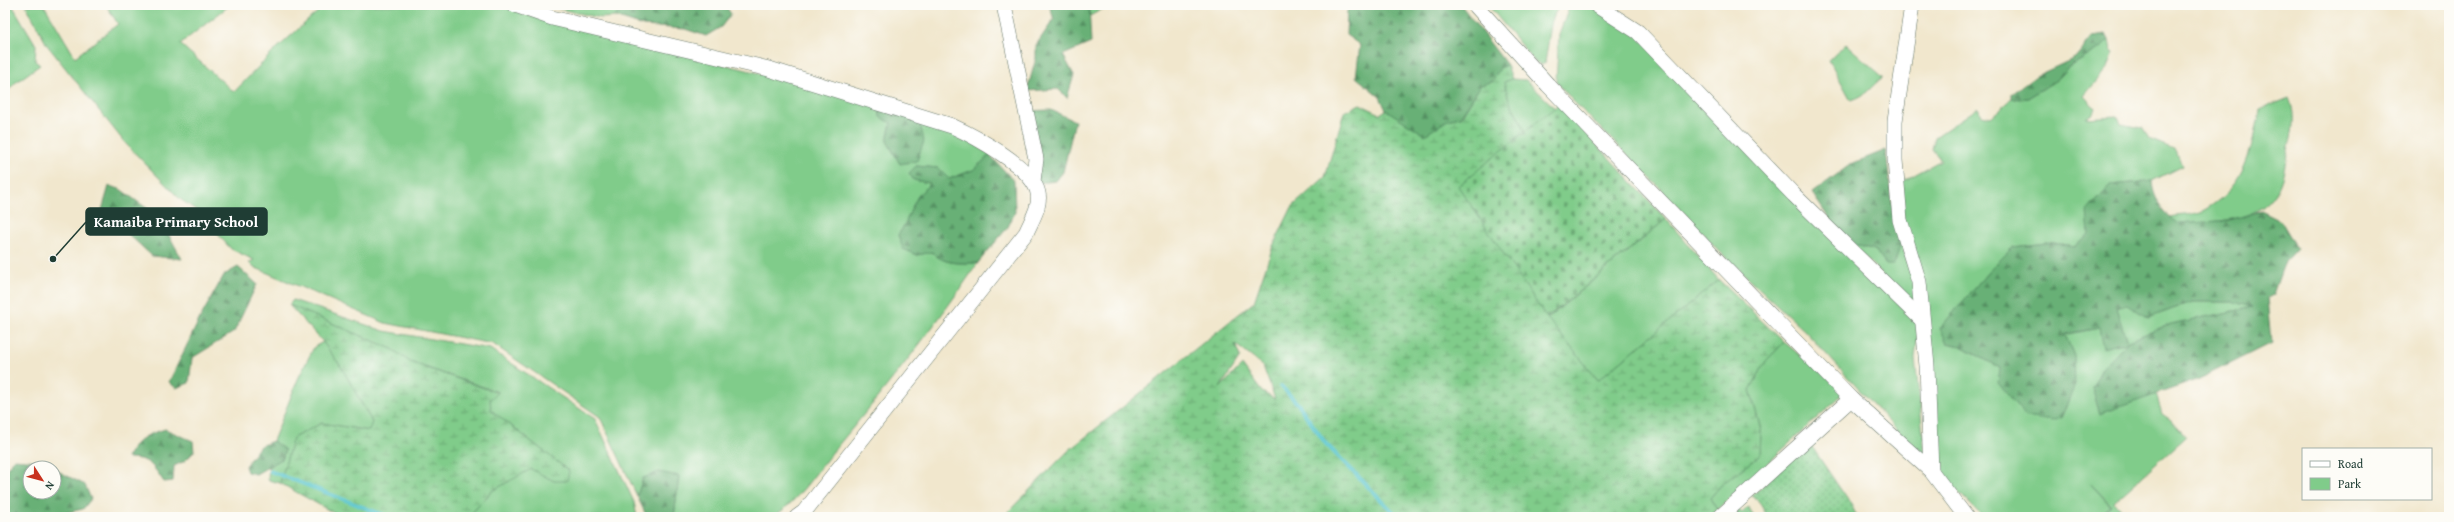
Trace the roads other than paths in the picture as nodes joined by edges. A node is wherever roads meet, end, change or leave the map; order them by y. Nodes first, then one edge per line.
1 (515, 5) edge
2 (1004, 5) edge
3 (1475, 5) edge
4 (1596, 5) edge
5 (1912, 5) edge
6 (1033, 181) junction
7 (1922, 320) junction
8 (1851, 399) junction
9 (1932, 471) junction
10 (797, 517) edge
11 (1720, 517) edge
12 (1966, 517) edge

1 - 6 street
2 - 6 street
3 - 8 street
4 - 7 street
5 - 7 street
6 - 10 street
7 - 9 street
8 - 9 street
8 - 11 street
9 - 12 street

